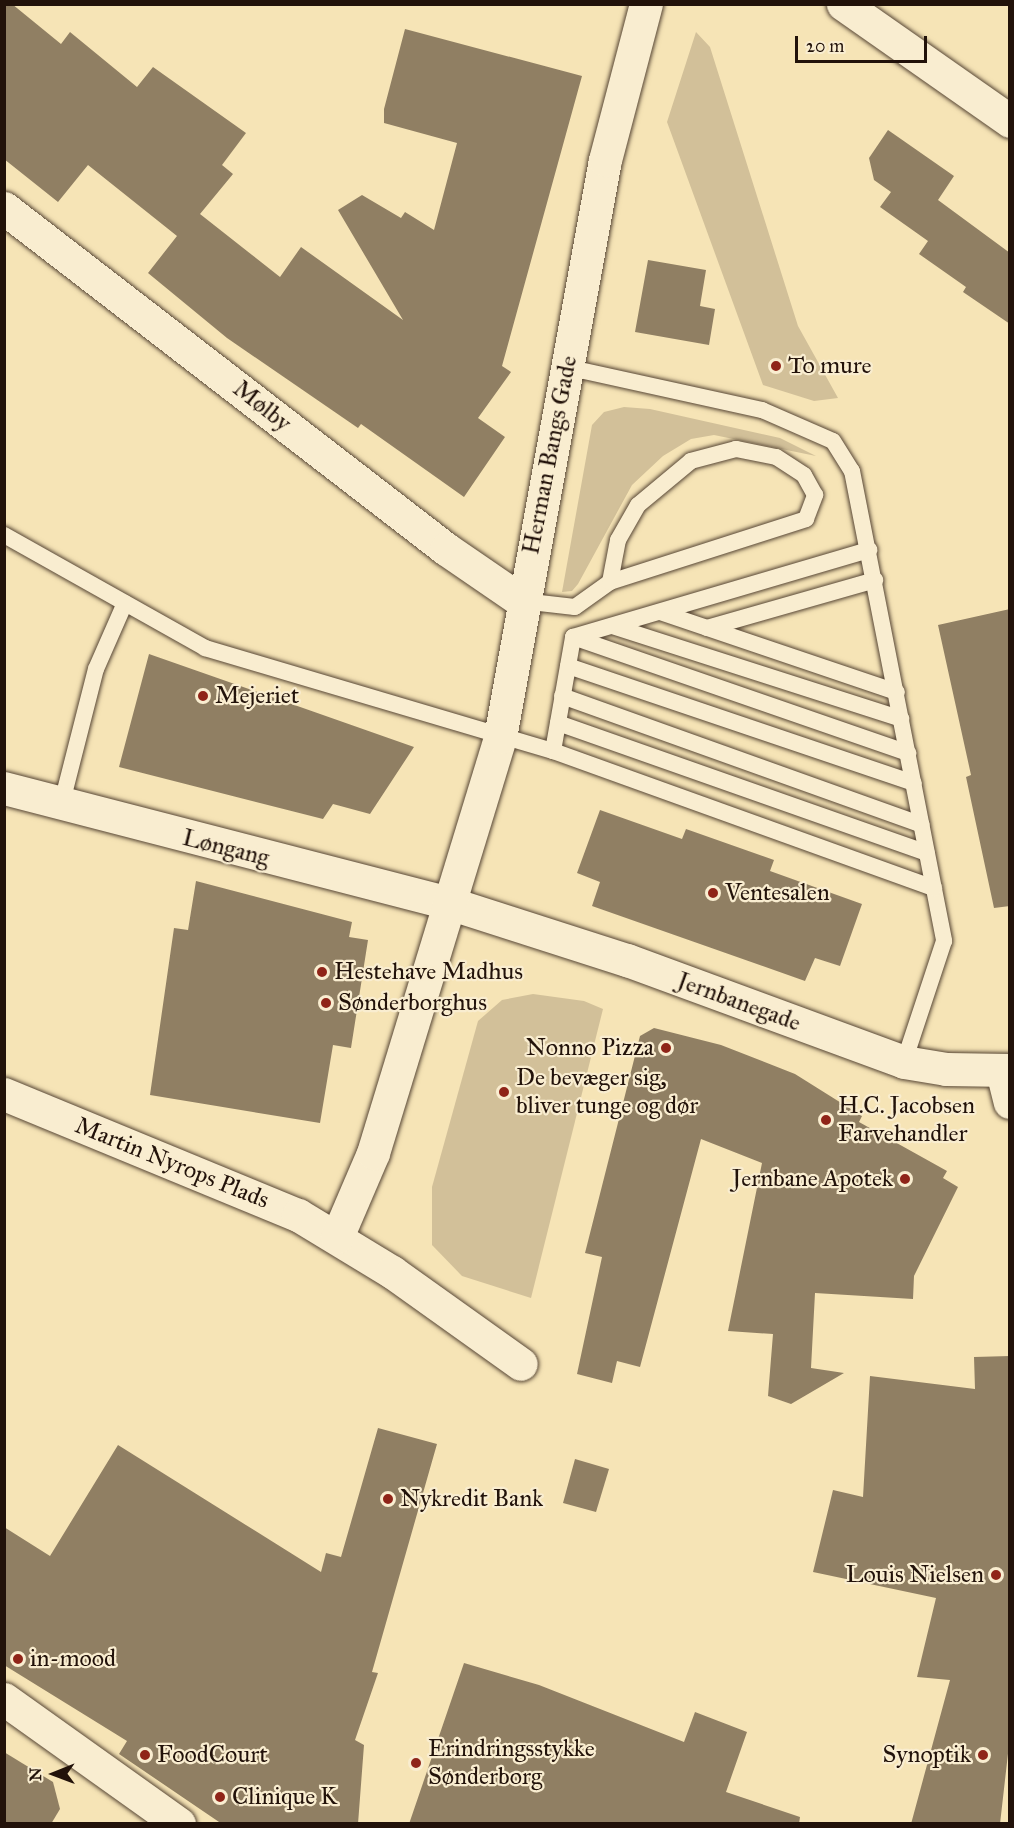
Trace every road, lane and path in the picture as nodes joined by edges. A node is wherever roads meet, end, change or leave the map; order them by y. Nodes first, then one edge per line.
1 (646, 4) edge
2 (843, 4) edge
3 (1010, 121) edge
4 (4, 208) edge
5 (566, 367) junction
6 (4, 535) edge
7 (869, 550) junction
8 (875, 580) junction
9 (610, 582) junction
10 (522, 600) junction
11 (125, 603) junction
12 (660, 612) junction
13 (612, 626) junction
14 (707, 628) junction
15 (573, 637) junction
16 (568, 666) junction
17 (897, 692) junction
18 (562, 696) junction
19 (901, 719) junction
20 (558, 723) junction
21 (500, 737) junction
22 (553, 752) junction
23 (908, 753) junction
24 (914, 783) junction
25 (4, 788) edge
26 (61, 806) junction
27 (922, 825) junction
28 (927, 853) junction
29 (934, 888) junction
30 (449, 903) junction
31 (904, 1062) junction
32 (1006, 1070) edge
33 (4, 1094) edge
34 (1010, 1102) edge
35 (337, 1237) junction
36 (521, 1364) dead end
37 (4, 1700) edge
38 (179, 1824) edge

1 - 5 street, Herman Bangs Gade
2 - 3 street
4 - 10 street, Mølby
5 - 7 lane
5 - 10 street, Herman Bangs Gade
6 - 11 lane
7 - 8 lane
7 - 12 lane
8 - 14 lane
8 - 17 lane
9 - 9 lane
9 - 10 lane
10 - 21 street, Herman Bangs Gade
11 - 21 lane
11 - 26 lane
12 - 13 lane
12 - 14 lane
13 - 15 lane
13 - 19 lane
14 - 17 lane
15 - 16 lane
15 - 23 lane
16 - 18 lane
16 - 24 lane
17 - 19 lane
18 - 20 lane
18 - 27 lane
19 - 23 lane
20 - 22 lane
20 - 28 lane
21 - 22 lane
21 - 30 street, Herman Bangs Gade
22 - 29 lane
23 - 24 lane
24 - 27 lane
25 - 26 street, Løngang
26 - 30 street, Løngang
27 - 28 lane
28 - 29 lane
29 - 31 lane
30 - 31 street, Jernbanegade
30 - 35 street
31 - 32 street, Jernbanegade
32 - 34 street, Jernbanegade
33 - 35 street, Martin Nyrops Plads
35 - 36 street, Martin Nyrops Plads
37 - 38 street

